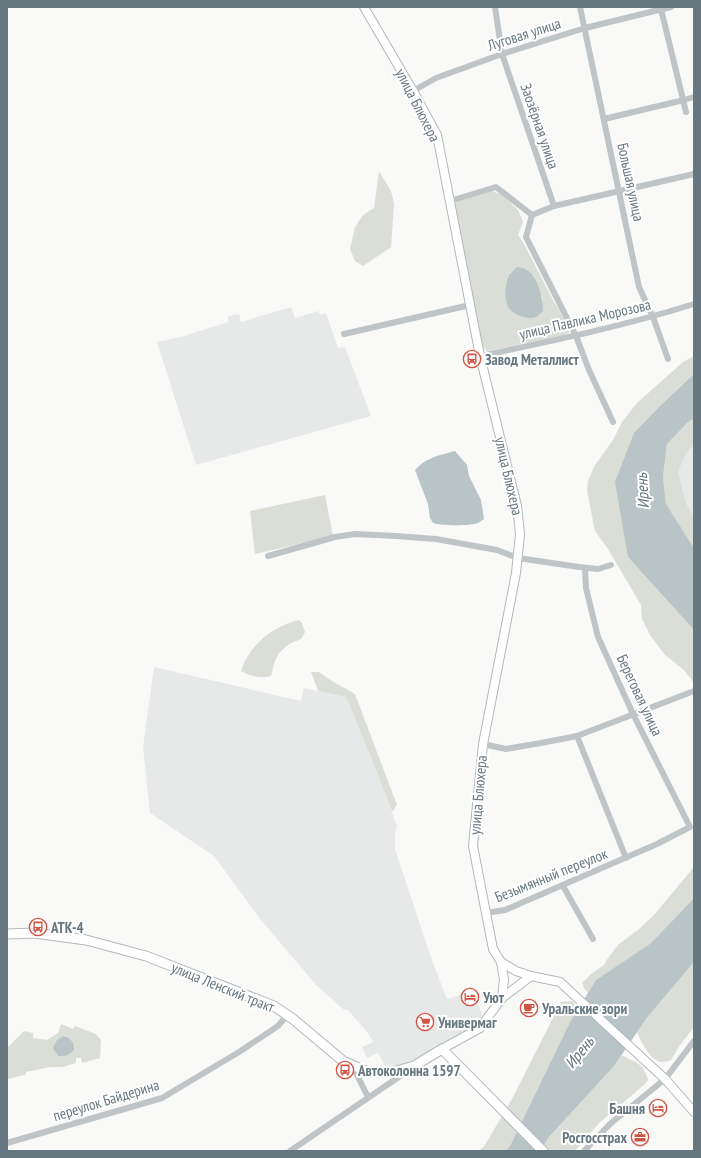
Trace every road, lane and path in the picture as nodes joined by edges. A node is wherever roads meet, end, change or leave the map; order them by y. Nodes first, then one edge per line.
1 (364, 7) edge
2 (495, 7) edge
3 (580, 7) edge
4 (671, 7) edge
5 (661, 9) junction
6 (585, 28) junction
7 (502, 54) junction
8 (413, 91) junction
9 (694, 97) edge
10 (684, 100) junction
11 (686, 112) dead end
12 (604, 119) junction
13 (694, 174) edge
14 (620, 191) junction
15 (450, 201) junction
16 (554, 206) junction
17 (532, 215) junction
18 (694, 304) edge
19 (470, 306) junction
20 (653, 317) junction
21 (344, 334) dead end
22 (576, 336) junction
23 (480, 356) junction
24 (668, 358) dead end
25 (613, 422) dead end
26 (268, 556) dead end
27 (518, 558) junction
28 (611, 565) dead end
29 (585, 568) junction
30 (694, 691) edge
31 (633, 714) junction
32 (577, 736) junction
33 (483, 744) junction
34 (690, 826) joint
35 (626, 858) junction
36 (563, 886) junction
37 (486, 913) junction
38 (7, 934) edge
39 (593, 939) dead end
40 (501, 962) junction
41 (531, 976) junction
42 (502, 998) junction
43 (287, 1015) junction
44 (693, 1044) edge
45 (442, 1049) junction
46 (352, 1065) junction
47 (414, 1066) junction
48 (665, 1079) junction
49 (368, 1097) junction
50 (694, 1112) edge
51 (7, 1143) edge
52 (290, 1151) edge
53 (543, 1151) edge
54 (584, 1151) edge

1 - 8 street, улица Блюхера
2 - 7 street, Заозёрная улица
3 - 6 street, Большая улица
4 - 5 street, Луговая улица
5 - 6 street, Луговая улица
5 - 10 street
6 - 7 street, Луговая улица
6 - 12 street, Большая улица
7 - 8 street, Луговая улица
7 - 16 street, Заозёрная улица
8 - 15 street, улица Блюхера
9 - 10 street
10 - 11 street
10 - 12 street
12 - 14 street, Большая улица
13 - 14 street
14 - 16 street
14 - 20 street, Большая улица
15 - 17 street
15 - 19 street, улица Блюхера
16 - 17 street
17 - 22 street
18 - 20 street, улица Павлика Морозова
19 - 21 street
19 - 23 street, улица Блюхера
20 - 22 street, улица Павлика Морозова
20 - 24 street, Большая улица
22 - 23 street, улица Павлика Морозова
22 - 25 street
23 - 27 street, улица Блюхера
26 - 27 street
27 - 29 street
27 - 33 street, улица Блюхера
28 - 29 street
29 - 31 street, Береговая улица
30 - 31 street
31 - 32 street
31 - 34 street, Береговая улица
32 - 33 street
32 - 35 street, Безымянный переулок
33 - 37 street, улица Блюхера
34 - 35 street, Безымянный переулок
35 - 36 street, Безымянный переулок
36 - 37 street, Безымянный переулок
36 - 39 street
37 - 40 street, улица Блюхера
38 - 43 main road, улица Ленский тракт
40 - 41 street
40 - 42 street, улица Блюхера
41 - 42 street
41 - 48 street
42 - 45 street
43 - 46 main road, улица Ленский тракт
43 - 51 street, переулок Байдерина
44 - 48 street
45 - 47 main road, улица Ленский тракт
45 - 53 main road
46 - 47 main road, улица Ленский тракт
46 - 49 street
47 - 49 street
48 - 50 street
48 - 54 street
49 - 52 street

